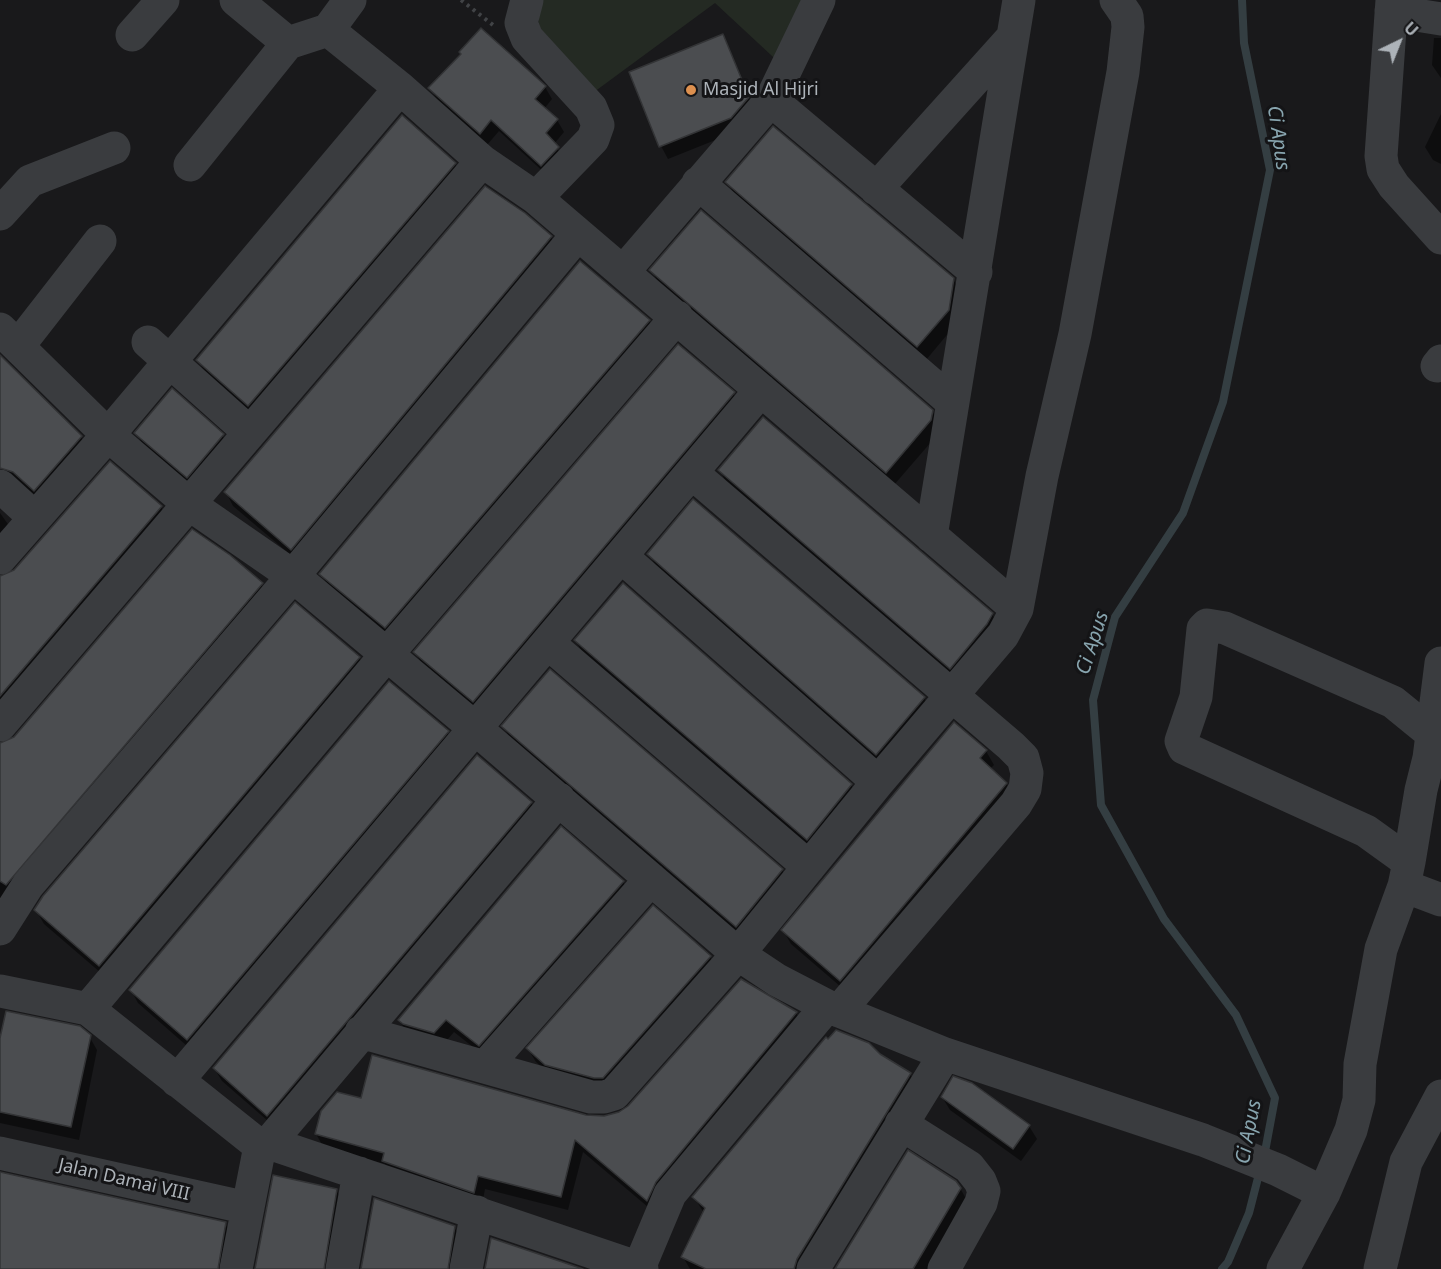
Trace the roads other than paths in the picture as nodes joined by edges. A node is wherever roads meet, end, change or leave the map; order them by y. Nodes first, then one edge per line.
1 (163, 0) edge
2 (236, 0) edge
3 (350, 0) edge
4 (527, 0) edge
5 (819, 0) edge
6 (1019, 0) edge
7 (1116, 0) edge
8 (1391, 6) edge
9 (1441, 19) edge
10 (328, 30) junction
11 (132, 35) dead end
12 (1011, 39) junction
13 (288, 43) junction
14 (400, 88) junction
15 (771, 100) junction
16 (114, 148) dead end
17 (482, 161) junction
18 (190, 165) dead end
19 (698, 183) junction
20 (876, 189) junction
21 (536, 198) junction
22 (0, 214) edge
23 (578, 234) junction
24 (1441, 238) edge
25 (100, 241) dead end
26 (623, 272) junction
27 (976, 272) junction
28 (677, 317) junction
29 (10, 337) edge
30 (159, 352) junction
31 (761, 390) junction
32 (951, 401) junction
33 (249, 432) junction
34 (108, 435) junction
35 (692, 473) junction
36 (0, 486) edge
37 (189, 504) junction
38 (36, 518) junction
39 (931, 536) junction
40 (622, 557) junction
41 (0, 558) edge
42 (292, 576) junction
43 (1017, 609) junction
44 (549, 643) junction
45 (387, 654) junction
46 (1441, 663) edge
47 (952, 694) junction
48 (0, 725) edge
49 (476, 729) junction
50 (1431, 733) junction
51 (878, 782) junction
52 (559, 799) junction
53 (809, 867) junction
54 (1406, 874) junction
55 (651, 879) junction
56 (1441, 900) edge
57 (0, 929) edge
58 (738, 954) junction
59 (0, 990) edge
60 (88, 1009) junction
61 (833, 1009) junction
62 (361, 1032) junction
63 (945, 1054) junction
64 (484, 1067) junction
65 (177, 1081) junction
66 (1441, 1096) edge
67 (901, 1124) junction
68 (264, 1145) junction
69 (0, 1153) edge
70 (359, 1173) junction
71 (1324, 1193) junction
72 (248, 1208) junction
73 (477, 1212) junction
74 (585, 1259) edge
75 (236, 1269) edge
76 (342, 1269) edge
77 (466, 1269) edge
78 (641, 1269) edge
79 (813, 1269) edge
80 (944, 1269) edge
81 (1283, 1269) edge
82 (1380, 1269) edge

1 - 11 street
2 - 13 street
3 - 10 street
4 - 21 street
5 - 15 street
6 - 12 street
7 - 43 street
8 - 9 street
8 - 24 street
10 - 13 street
10 - 14 street
12 - 20 street
12 - 27 street
13 - 18 street
14 - 17 street
14 - 30 street
15 - 19 street
15 - 20 street
16 - 22 street
17 - 21 street
17 - 33 street
19 - 26 street
19 - 32 street
20 - 27 street
21 - 23 street
23 - 26 street
23 - 42 street
25 - 29 street
26 - 28 street
27 - 32 street
28 - 31 street
28 - 45 street
29 - 34 street
30 - 33 street
30 - 34 street
31 - 35 street
31 - 39 street
32 - 39 street
33 - 37 street
34 - 37 street
34 - 38 street
35 - 40 street
35 - 47 street
36 - 38 street
37 - 42 street
37 - 48 street
38 - 41 street
39 - 43 street
40 - 44 street
40 - 51 street
42 - 45 street
42 - 57 street
43 - 47 street
44 - 49 street
44 - 53 street
45 - 49 street
45 - 60 street
46 - 50 street
47 - 51 street
47 - 61 street
49 - 52 street
49 - 65 street
50 - 54 street
50 - 54 street
51 - 53 street
52 - 55 street
52 - 62 street
53 - 58 street
54 - 56 street
54 - 71 street
55 - 58 street
55 - 64 street
58 - 61 street
58 - 64 street
59 - 60 street
60 - 65 street
61 - 63 street
61 - 78 street
62 - 64 street
62 - 68 street
63 - 67 street
63 - 71 street
65 - 68 street
66 - 82 street
67 - 79 street
67 - 80 street
68 - 70 street
68 - 72 street
69 - 72 street, Jalan Damai VIII
70 - 73 street
70 - 76 street
71 - 81 street
72 - 75 street
73 - 74 street
73 - 77 street
74 - 78 street

